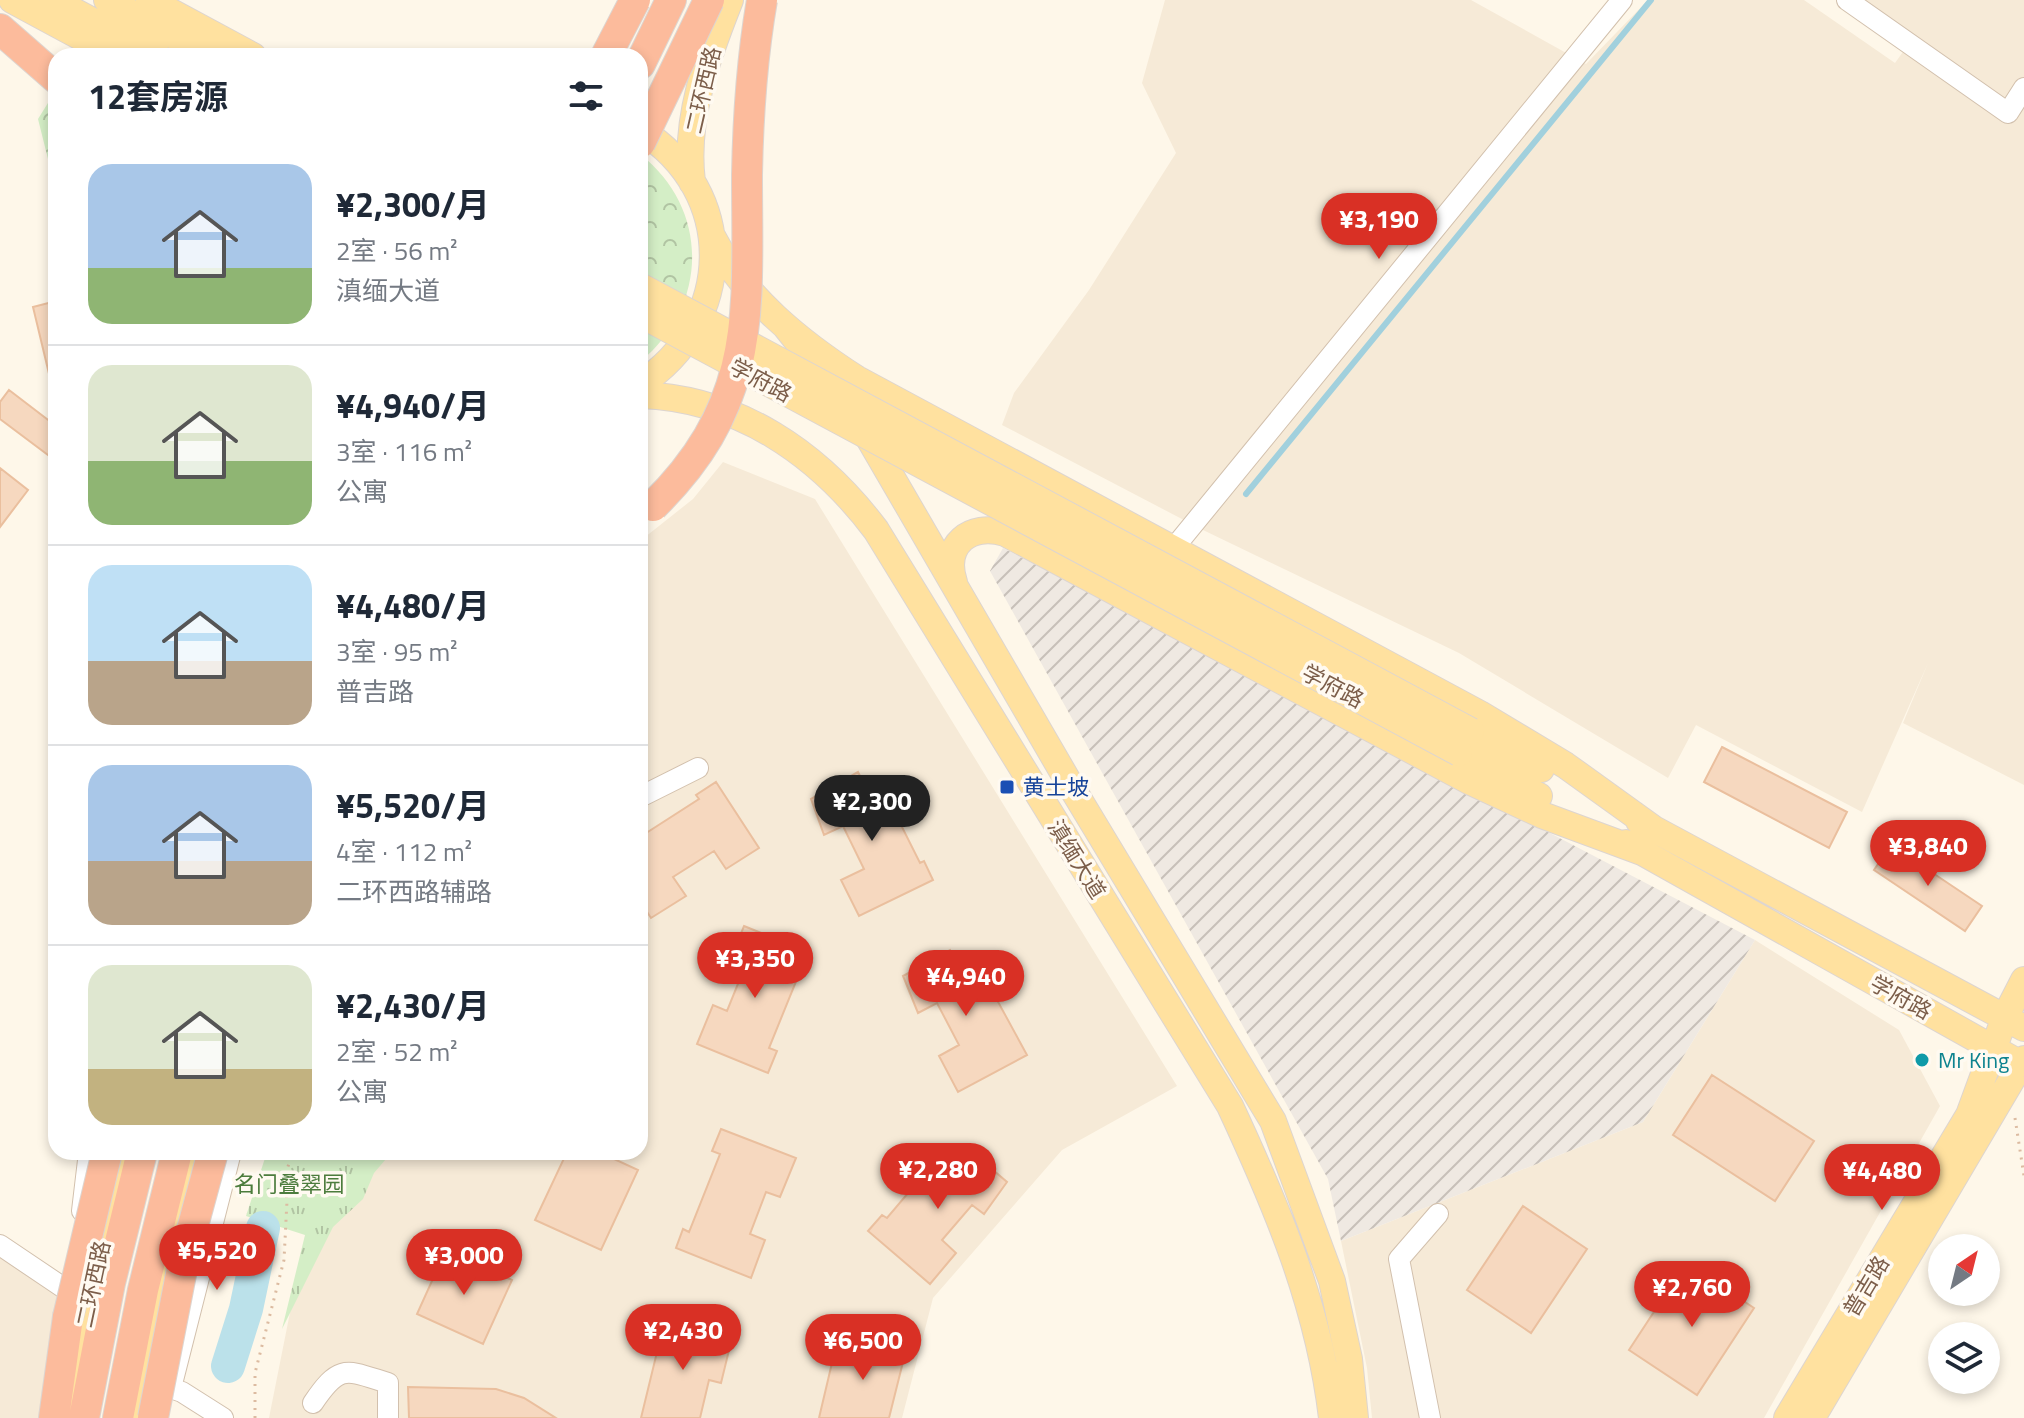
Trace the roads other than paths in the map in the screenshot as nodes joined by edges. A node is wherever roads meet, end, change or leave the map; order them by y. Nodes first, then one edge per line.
1 (12, 0) edge
2 (53, 0) edge
3 (107, 0) edge
4 (149, 0) edge
5 (635, 0) edge
6 (645, 0) edge
7 (671, 0) edge
8 (709, 0) edge
9 (730, 0) edge
10 (762, 0) edge
11 (1622, 0) edge
12 (1847, 0) edge
13 (0, 29) edge
14 (101, 48) edge
15 (143, 48) edge
16 (197, 48) edge
17 (238, 48) edge
18 (610, 48) edge
19 (612, 48) edge
20 (648, 48) edge
21 (48, 71) edge
22 (2024, 88) edge
23 (648, 126) edge
24 (648, 136) edge
25 (692, 182) junction
26 (712, 236) junction
27 (648, 290) edge
28 (648, 318) edge
29 (786, 327) junction
30 (648, 378) edge
31 (648, 396) edge
32 (1073, 495) junction
33 (648, 510) edge
34 (1173, 549) junction
35 (1044, 553) junction
36 (955, 585) junction
37 (1465, 742) junction
38 (698, 768) dead end
39 (648, 793) edge
40 (1648, 840) junction
41 (2024, 980) edge
42 (2015, 1022) edge
43 (1996, 1050) junction
44 (2023, 1069) edge
45 (88, 1160) edge
46 (105, 1160) edge
47 (123, 1160) edge
48 (140, 1160) edge
49 (175, 1160) edge
50 (193, 1160) edge
51 (211, 1160) edge
52 (229, 1160) edge
53 (1438, 1214) dead end
54 (0, 1245) edge
55 (85, 1309) junction
56 (143, 1378) junction
57 (170, 1388) junction
58 (313, 1403) dead end
59 (54, 1418) edge
60 (67, 1418) edge
61 (84, 1418) edge
62 (118, 1418) edge
63 (136, 1418) edge
64 (153, 1418) edge
65 (160, 1418) edge
66 (223, 1418) edge
67 (388, 1418) edge
68 (1332, 1418) edge
69 (1355, 1418) edge
70 (1430, 1418) edge
71 (1787, 1418) edge
72 (1812, 1418) edge

1 - 14 main road
2 - 15 main road
3 - 16 main road
4 - 17 main road
5 - 18 highway, bridge
6 - 19 main road
7 - 20 highway
8 - 23 highway, bridge
9 - 25 main road, 二环西路
10 - 33 highway, bridge
11 - 34 street
12 - 22 street
13 - 21 highway
24 - 25 main road
25 - 26 main road
26 - 29 main road, 学府路
26 - 30 main road
27 - 37 main road, 学府路, bridge
28 - 37 main road, 学府路, bridge
29 - 32 main road, 学府路
29 - 36 main road, 滇缅大道
31 - 68 main road, 滇缅大道
32 - 34 main road, 学府路
32 - 35 main road
34 - 40 main road, 学府路
35 - 36 main road
35 - 40 main road
36 - 69 main road, 滇缅大道
37 - 40 main road, 学府路
38 - 39 street
40 - 42 main road, 学府路
40 - 43 main road, 学府路
41 - 42 main road, 普吉路
42 - 43 main road, 普吉路
42 - 44 main road
43 - 44 main road, 学府路
43 - 71 main road, 普吉路
44 - 72 main road, 普吉路
45 - 55 street
46 - 59 highway, bridge
47 - 55 main road, 二环西路
48 - 61 highway
49 - 62 highway
50 - 56 main road
51 - 64 highway, bridge
52 - 57 street
53 - 70 street
54 - 55 street
55 - 60 main road, 二环西路
56 - 57 street
56 - 63 main road
57 - 65 street
57 - 66 street
58 - 67 street

